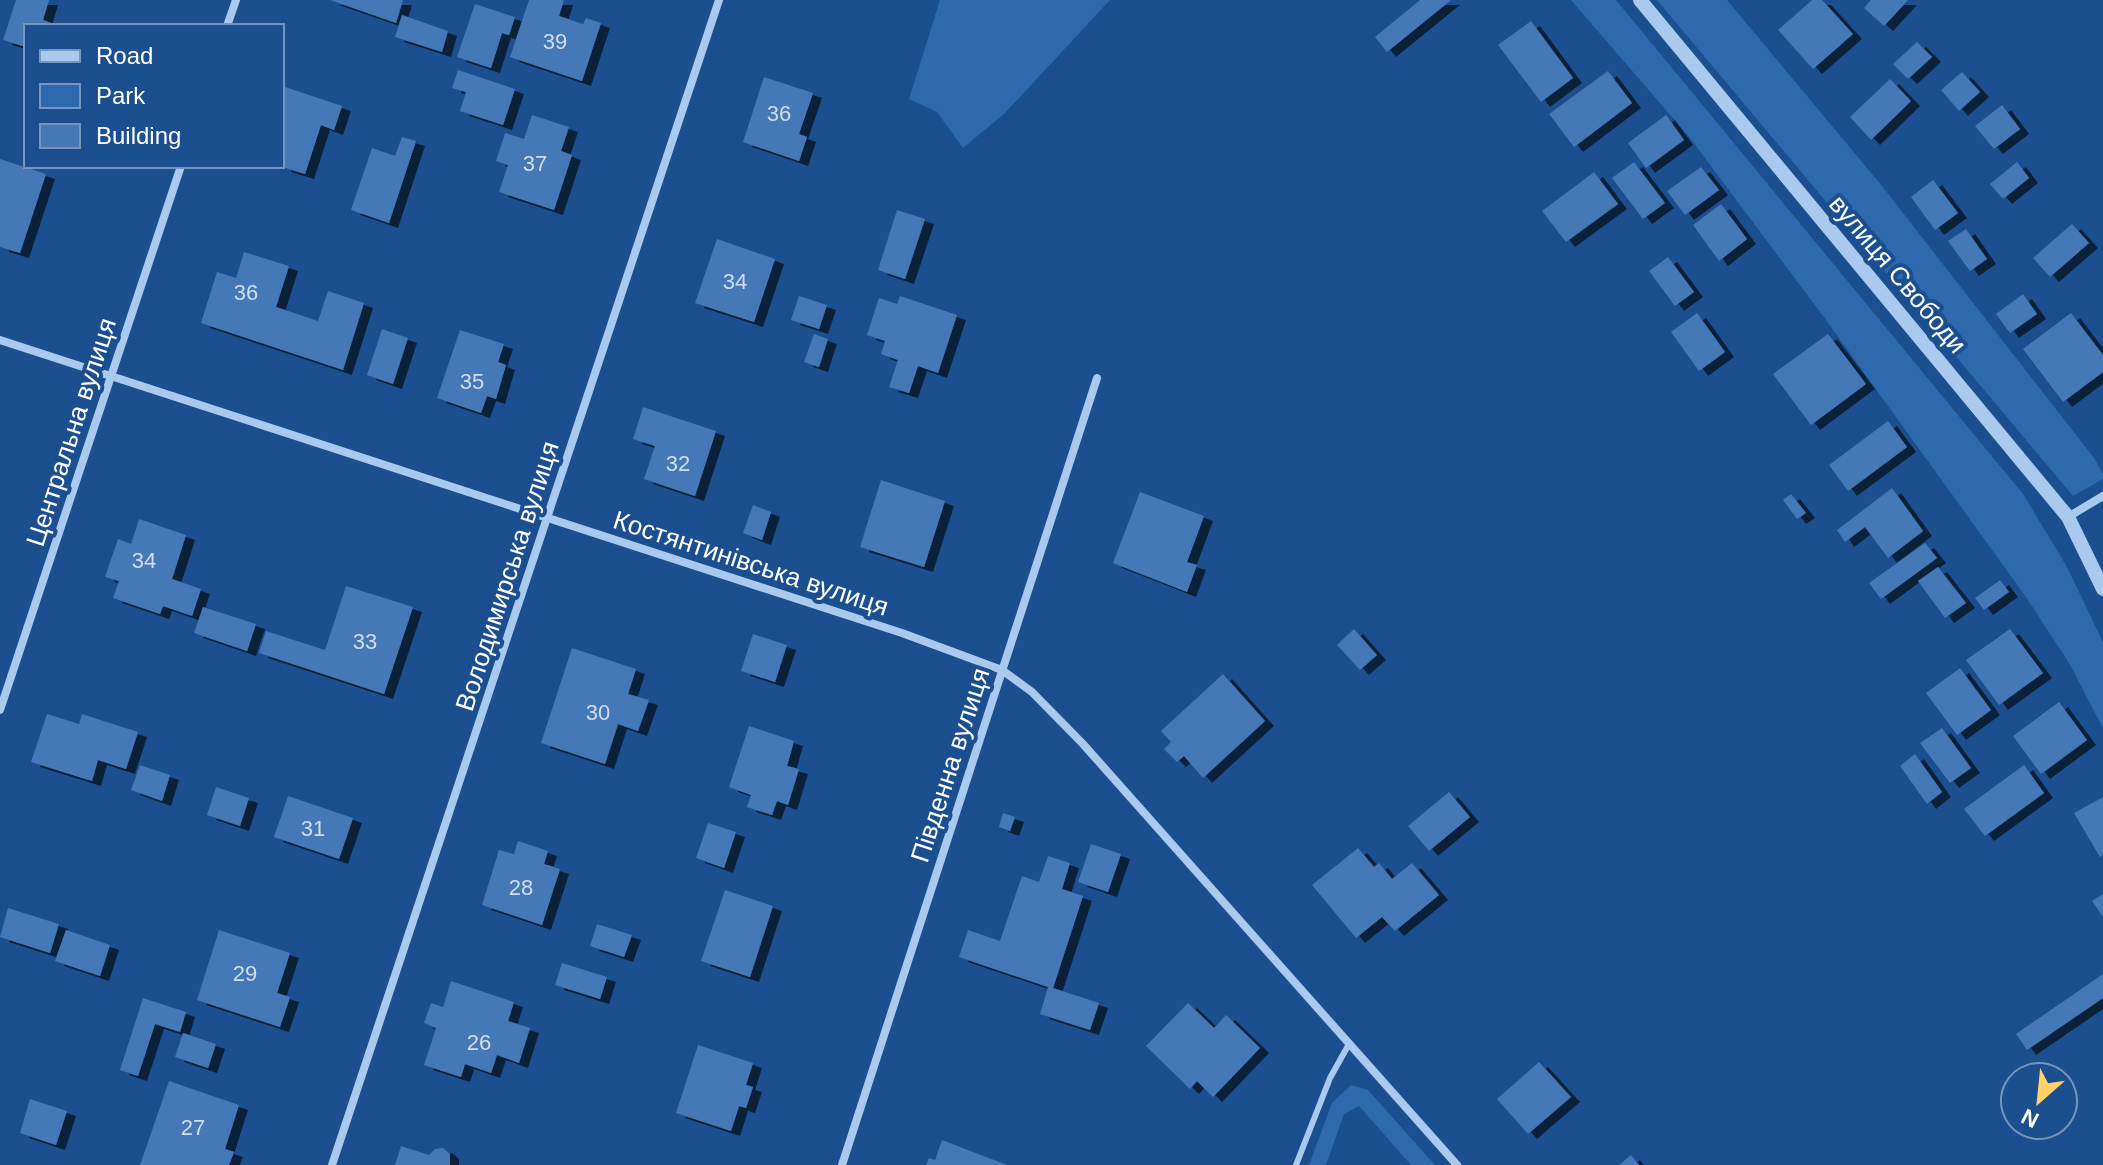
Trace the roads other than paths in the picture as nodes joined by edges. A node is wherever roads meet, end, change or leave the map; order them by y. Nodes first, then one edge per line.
1 (236, 0) edge
2 (719, 0) edge
3 (1640, 0) edge
4 (228, 24) edge
5 (180, 168) edge
6 (0, 340) edge
7 (111, 376) junction
8 (1097, 378) dead end
9 (2103, 496) edge
10 (2068, 517) junction
11 (547, 519) junction
12 (2103, 589) edge
13 (1002, 670) junction
14 (0, 710) edge
15 (1349, 1044) junction
16 (332, 1165) edge
17 (842, 1165) edge
18 (1296, 1165) edge
19 (1457, 1165) edge

1 - 4 street
2 - 11 street, Володимирська вулиця
3 - 10 street, вулиця Свободи
5 - 7 street, Центральна вулиця
6 - 7 street, Костянтинівська вулиця
7 - 11 street, Костянтинівська вулиця
7 - 14 street, Центральна вулиця
8 - 13 street, Південна вулиця
9 - 10 street
10 - 12 street, вулиця Свободи
11 - 13 street, Костянтинівська вулиця
11 - 16 street, Володимирська вулиця
13 - 15 street, Костянтинівська вулиця
13 - 17 street, Південна вулиця
15 - 18 lane
15 - 19 street, Костянтинівська вулиця

